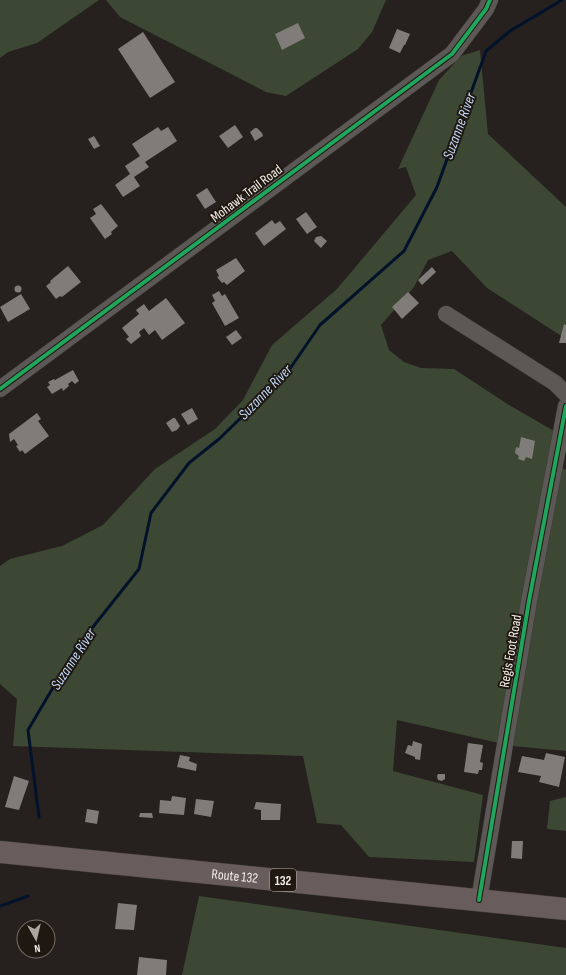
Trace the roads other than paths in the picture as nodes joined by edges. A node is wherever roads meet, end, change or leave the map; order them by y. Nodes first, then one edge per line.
1 (490, 0) edge
2 (446, 314) dead end
3 (0, 390) edge
4 (566, 394) edge
5 (566, 406) edge
6 (0, 852) edge
7 (478, 900) junction
8 (566, 909) edge

1 - 3 street, Mohawk Trail Road
2 - 4 street
5 - 7 street, Regis Foot Road
6 - 7 highway, Route 132 / 132
7 - 8 highway, Route 132 / 132

